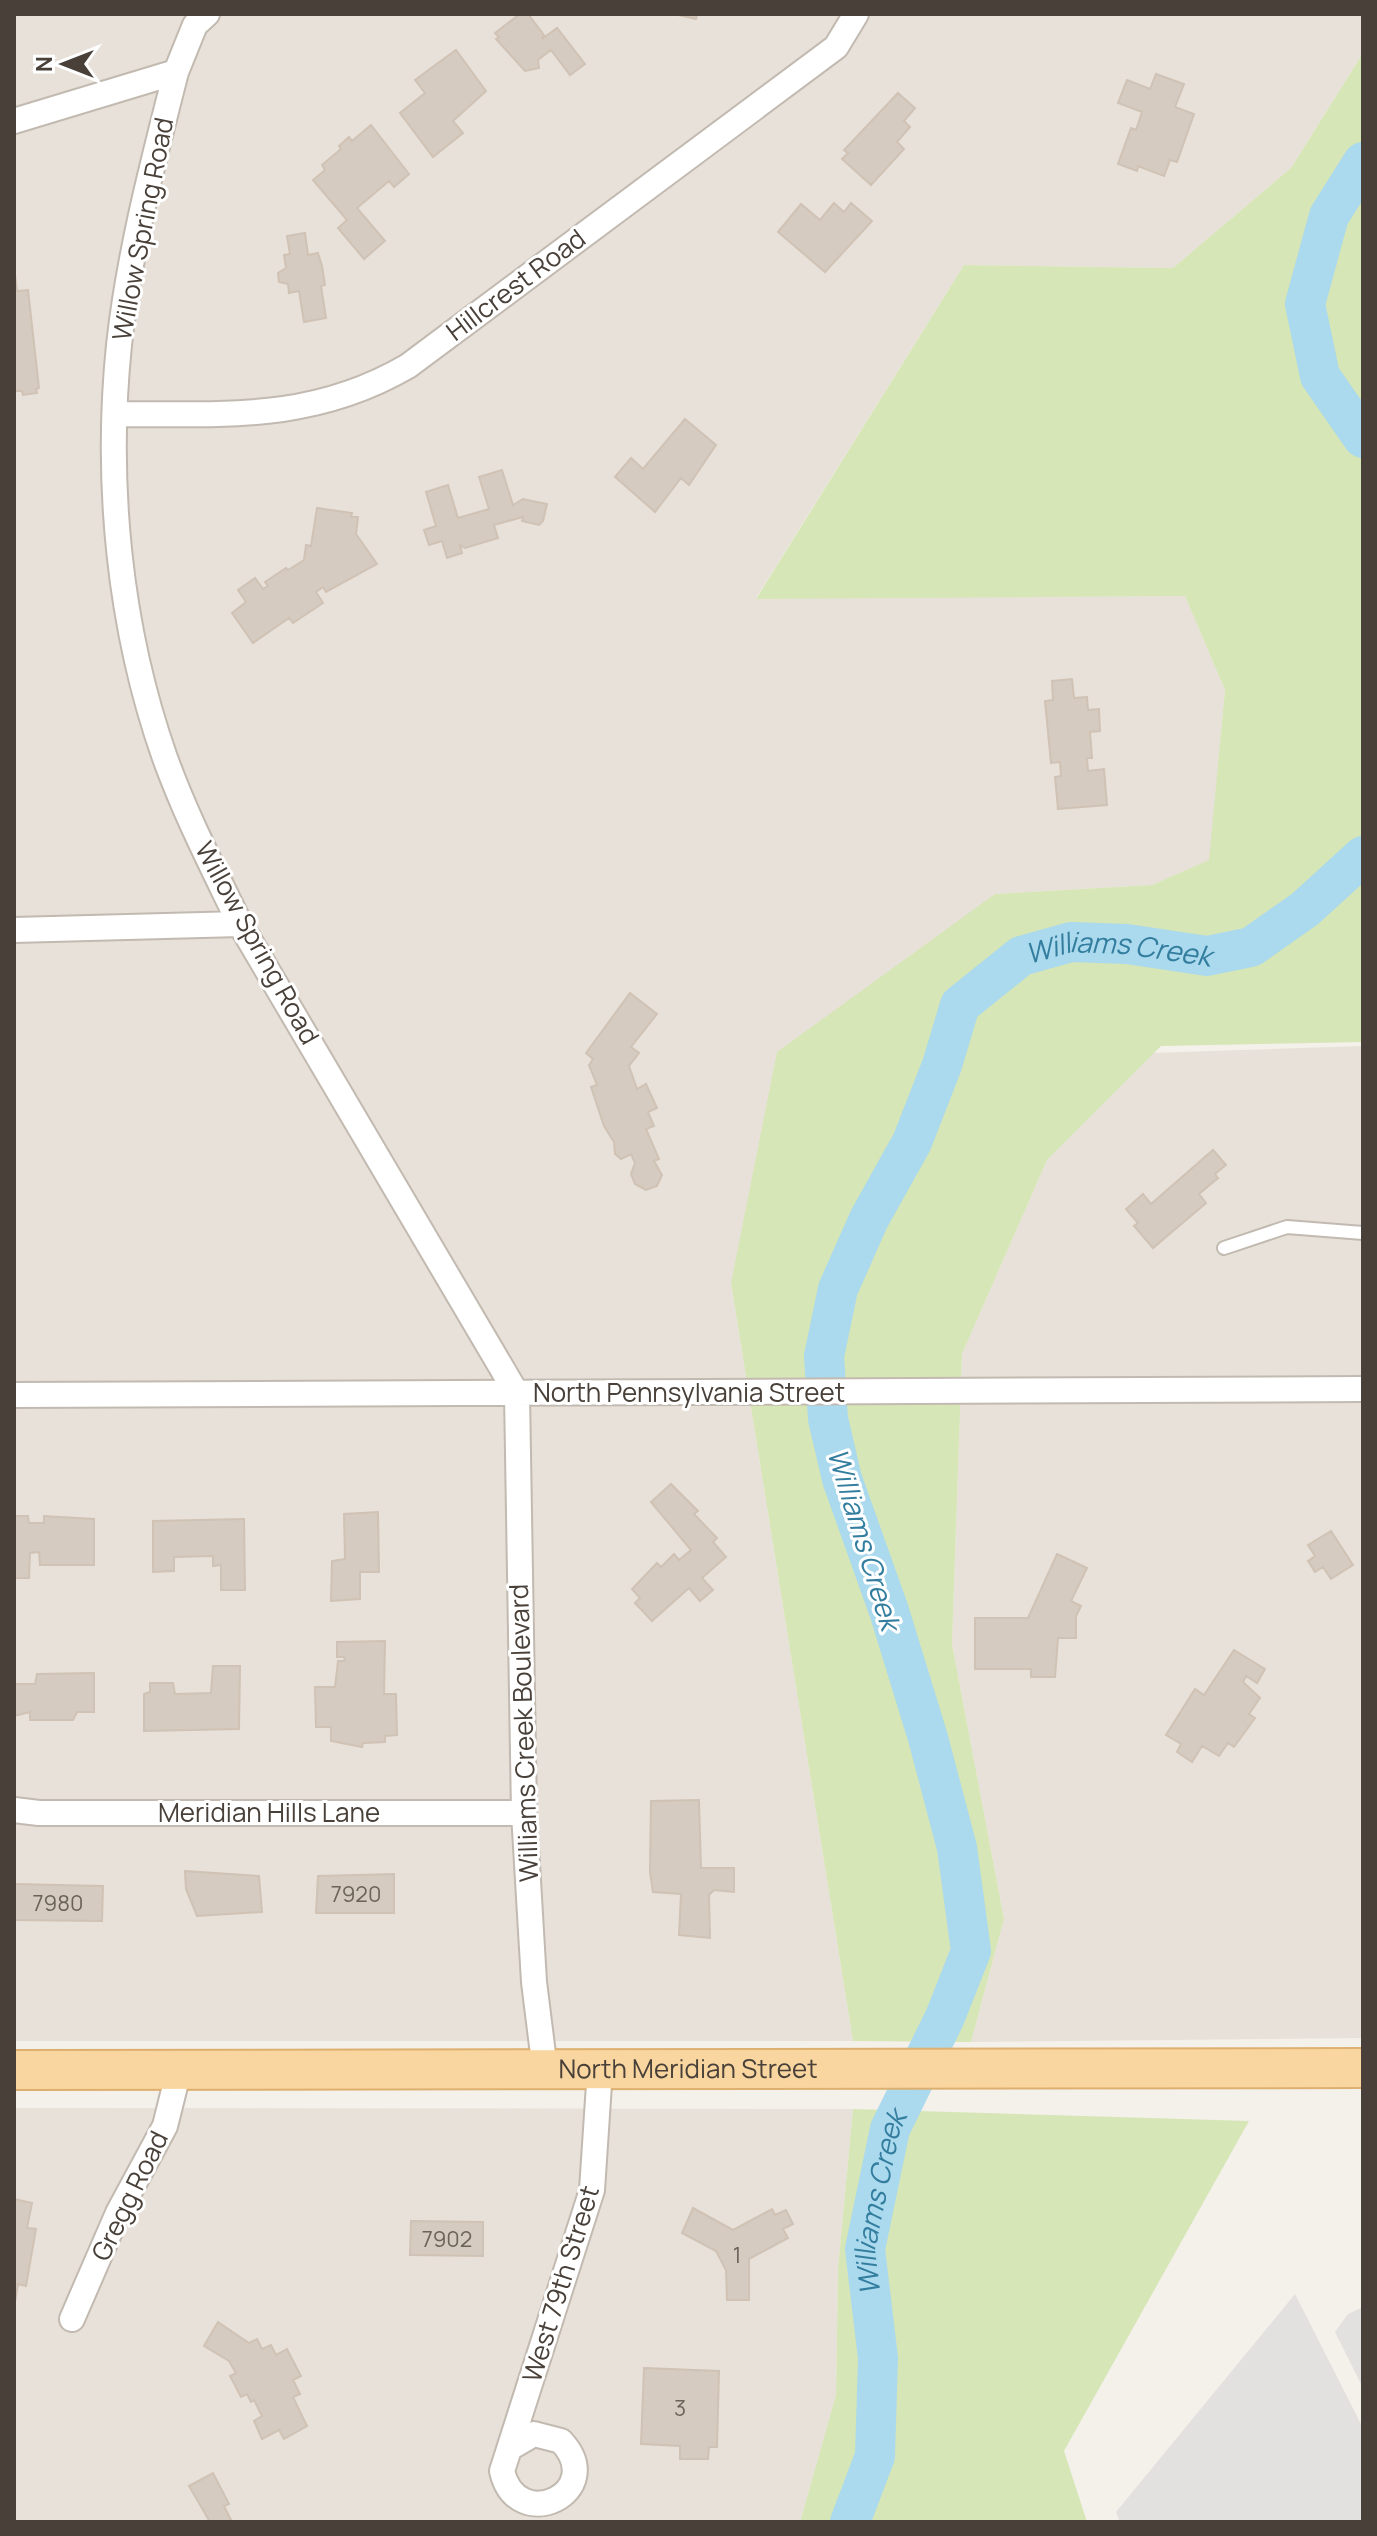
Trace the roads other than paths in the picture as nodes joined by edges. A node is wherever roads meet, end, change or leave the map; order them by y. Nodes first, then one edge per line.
1 (856, 14) edge
2 (199, 18) edge
3 (176, 72) junction
4 (14, 121) edge
5 (115, 414) junction
6 (240, 924) junction
7 (14, 930) edge
8 (1363, 1233) edge
9 (1224, 1248) dead end
10 (1363, 1389) edge
11 (517, 1394) junction
12 (14, 1395) edge
13 (14, 1810) edge
14 (524, 1813) junction
15 (1363, 2068) edge
16 (600, 2069) junction
17 (14, 2070) edge
18 (179, 2070) junction
19 (545, 2070) junction
20 (72, 2319) dead end
21 (510, 2448) dead end

1 - 5 street, Hillcrest Road
2 - 3 street, Willow Spring Road
3 - 4 street
3 - 5 street, Willow Spring Road
5 - 6 street, Willow Spring Road
6 - 7 street
6 - 11 street, Willow Spring Road
8 - 9 lane
10 - 11 street, North Pennsylvania Street
11 - 12 street, North Pennsylvania Street
11 - 14 street, Williams Creek Boulevard
13 - 14 street, Meridian Hills Lane
14 - 19 street, Williams Creek Boulevard
15 - 16 main road, North Meridian Street
16 - 19 main road, North Meridian Street
16 - 21 street, West 79th Street
17 - 18 main road, North Meridian Street
18 - 19 main road, North Meridian Street
18 - 20 street, Gregg Road

